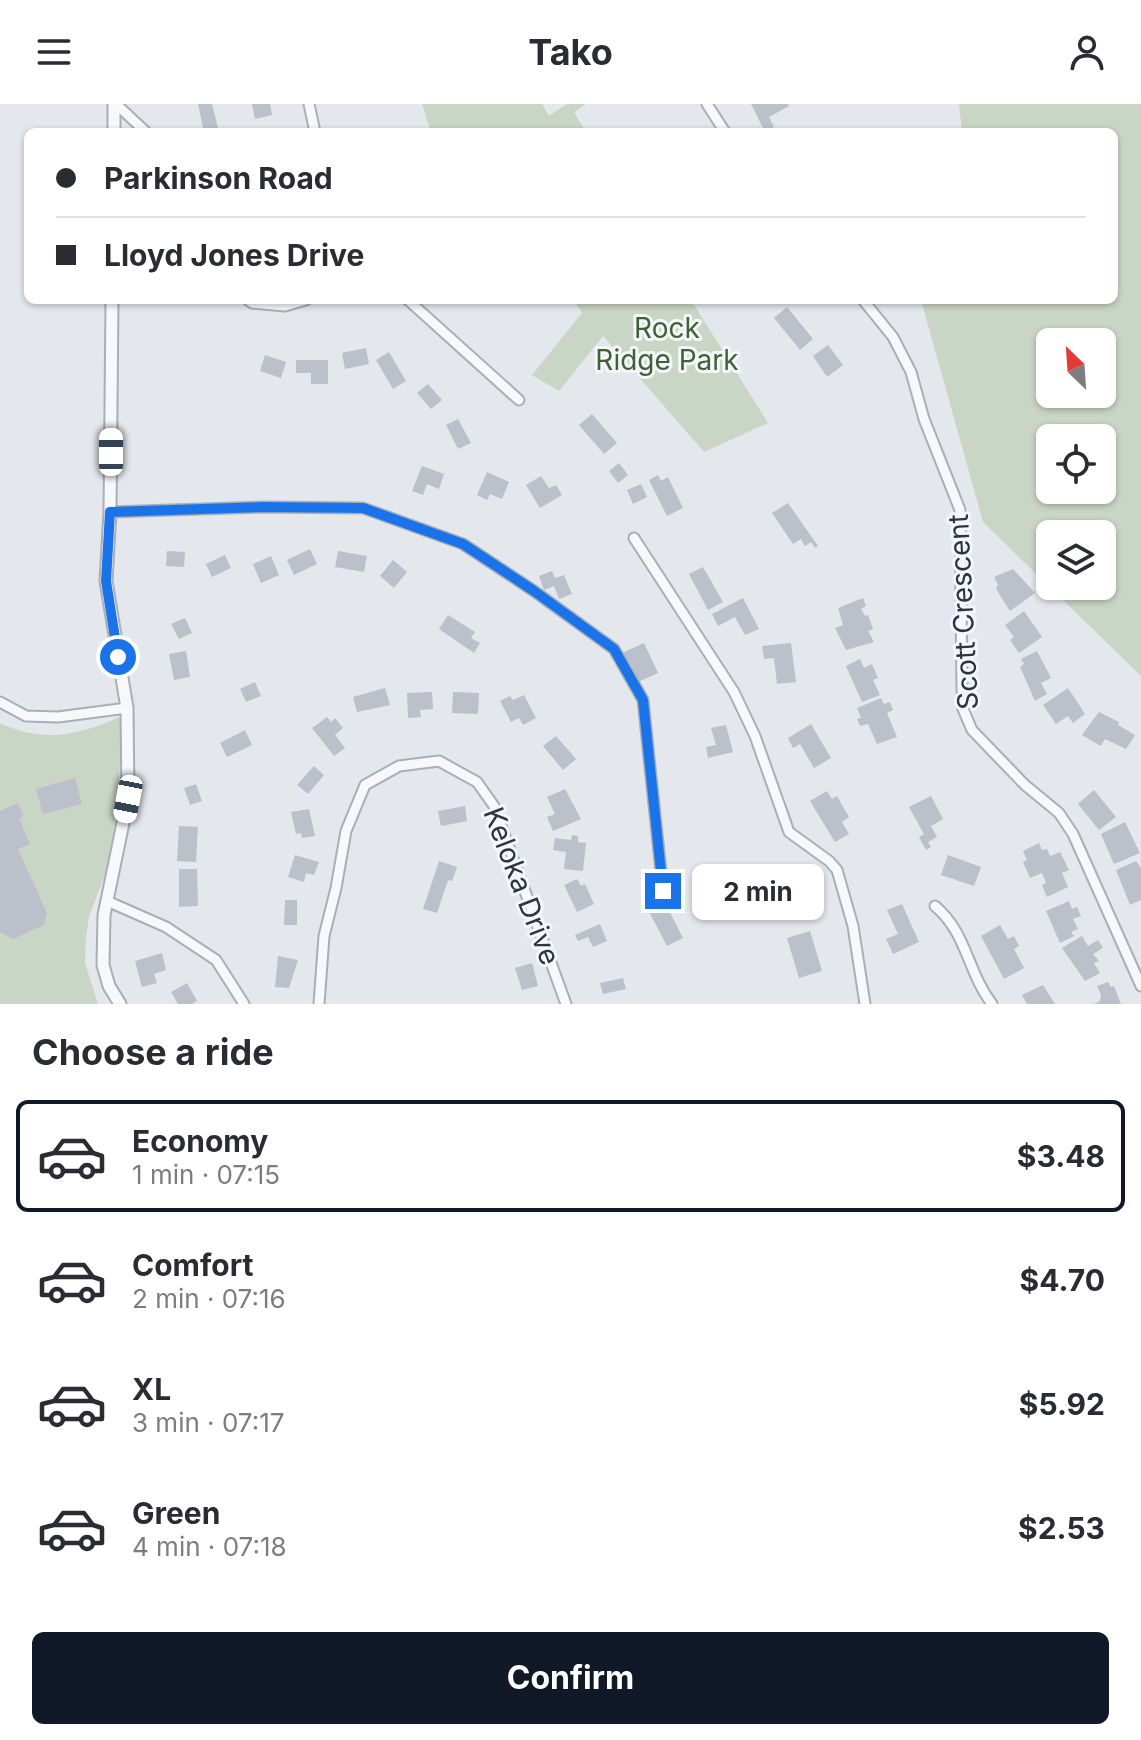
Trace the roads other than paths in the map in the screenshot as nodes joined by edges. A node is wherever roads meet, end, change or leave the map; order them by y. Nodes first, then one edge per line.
1 (115, 104) edge
2 (309, 104) edge
3 (707, 104) edge
4 (114, 128) edge
5 (142, 128) edge
6 (314, 128) edge
7 (722, 128) edge
8 (112, 304) edge
9 (263, 304) edge
10 (292, 304) edge
11 (412, 304) edge
12 (866, 304) edge
13 (519, 400) dead end
14 (110, 512) junction
15 (634, 538) dead end
16 (0, 702) edge
17 (127, 708) junction
18 (663, 891) dead end
19 (107, 901) junction
20 (935, 906) dead end
21 (1141, 986) edge
22 (120, 1004) edge
23 (244, 1004) edge
24 (319, 1004) edge
25 (566, 1004) edge
26 (865, 1004) edge
27 (992, 1004) edge

1 - 4 street
1 - 5 street
2 - 6 street
3 - 7 street
8 - 14 street
9 - 10 street
11 - 13 street
12 - 21 street, Scott Crescent
14 - 17 street
14 - 18 street
15 - 26 street
16 - 17 street
17 - 19 street
19 - 22 street
19 - 23 street
20 - 27 street
24 - 25 street, Keloka Drive

